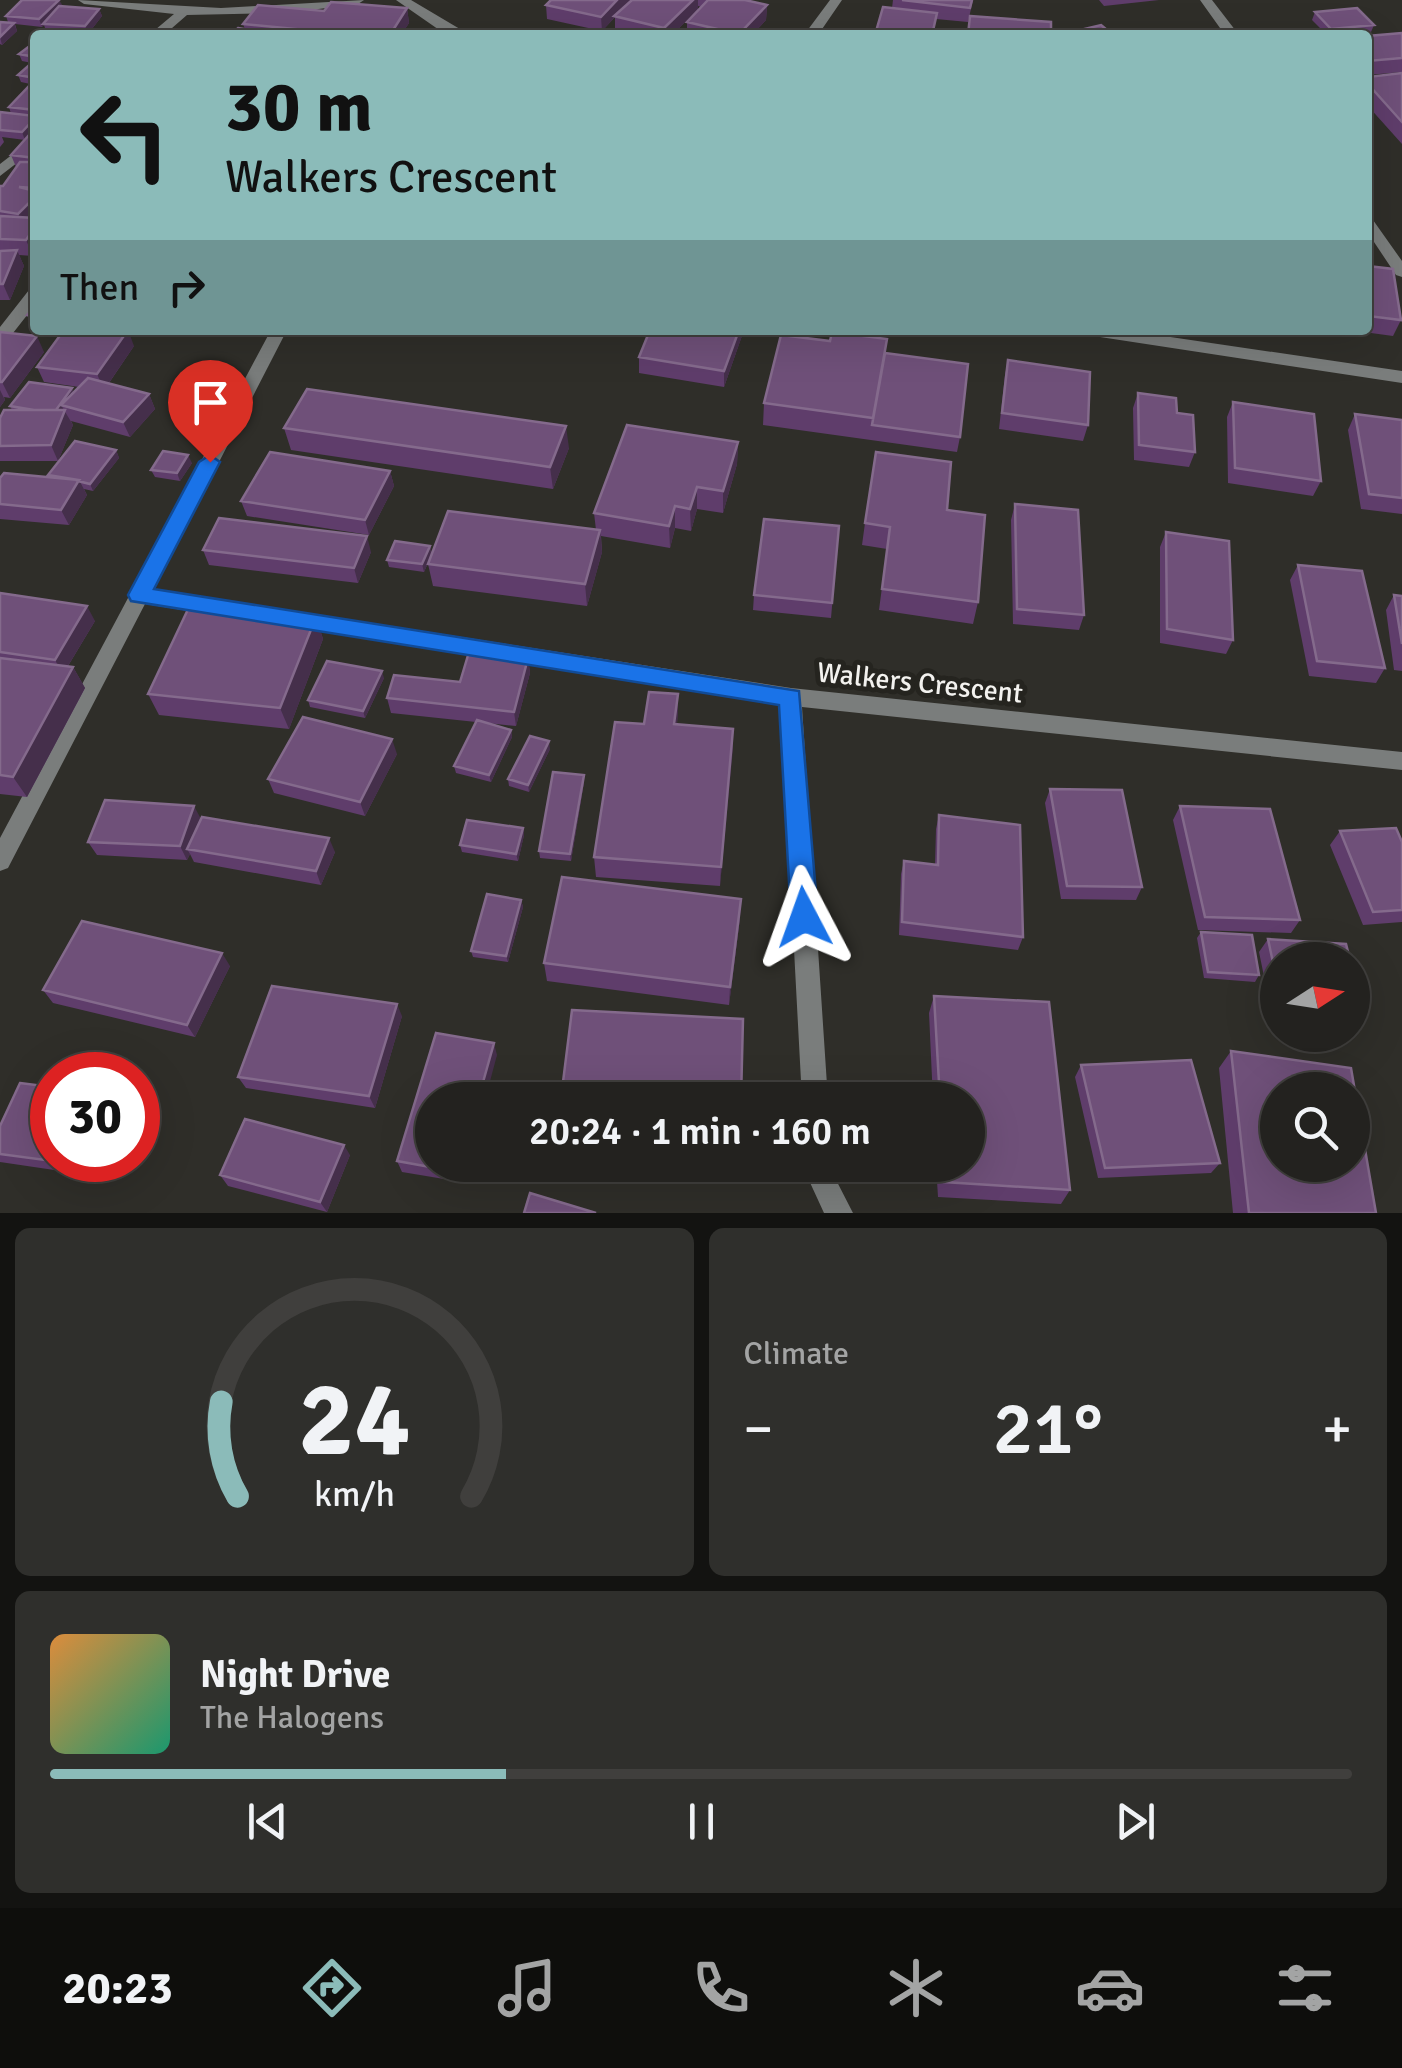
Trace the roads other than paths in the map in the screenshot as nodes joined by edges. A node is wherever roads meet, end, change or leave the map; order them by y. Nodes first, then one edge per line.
1 (84, 0) edge
2 (358, 0) edge
3 (402, 0) edge
4 (836, 0) edge
5 (1206, 0) edge
6 (181, 14) junction
7 (162, 30) edge
8 (448, 30) edge
9 (815, 30) edge
10 (1228, 30) edge
11 (30, 145) edge
12 (0, 172) edge
13 (1372, 229) edge
14 (1402, 272) edge
15 (30, 300) edge
16 (276, 335) edge
17 (1121, 335) edge
18 (0, 338) edge
19 (1402, 377) edge
20 (139, 595) junction
21 (791, 698) junction
22 (1402, 760) edge
23 (0, 861) edge
24 (814, 1082) edge
25 (823, 1182) edge
26 (840, 1213) edge

1 - 6 street
2 - 6 street
3 - 8 street
4 - 9 street
5 - 10 street
6 - 7 street
11 - 12 street
13 - 14 street
15 - 18 street
16 - 20 street
17 - 19 street
20 - 21 street, Walkers Crescent
20 - 23 street
21 - 22 street, Walkers Crescent
21 - 24 street
25 - 26 street

